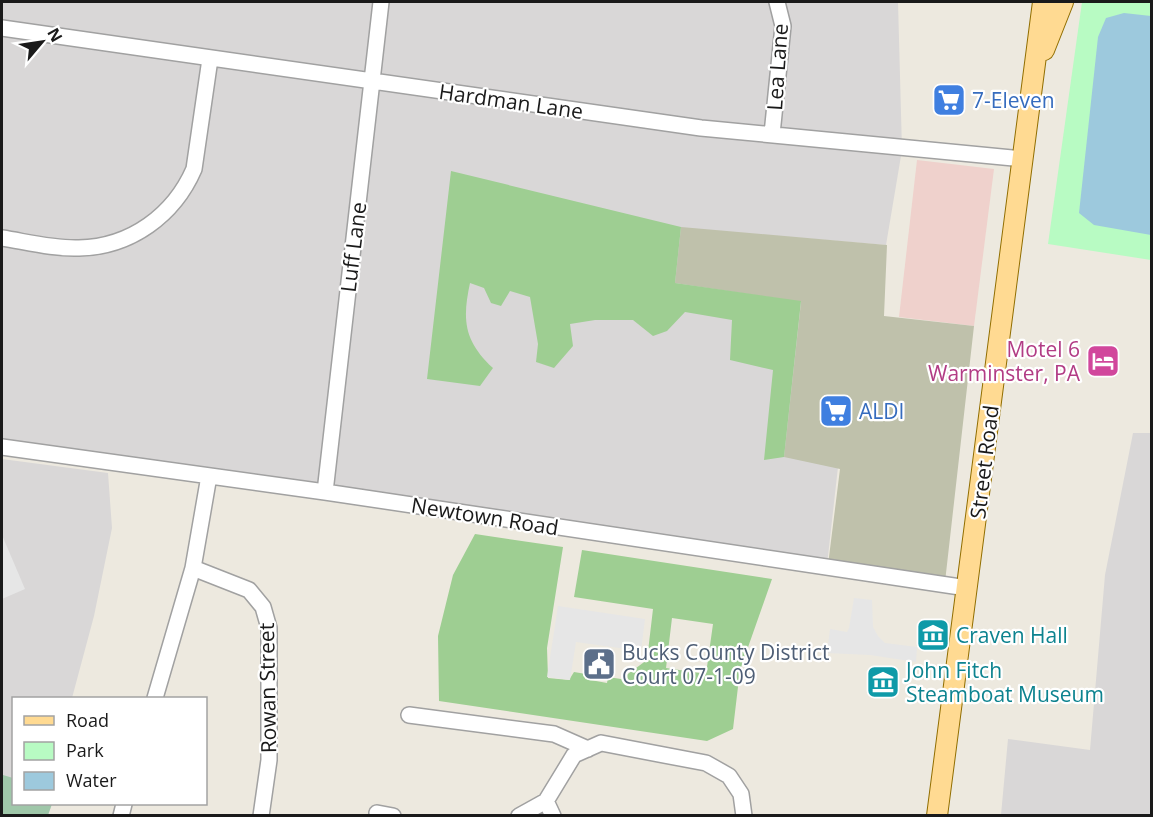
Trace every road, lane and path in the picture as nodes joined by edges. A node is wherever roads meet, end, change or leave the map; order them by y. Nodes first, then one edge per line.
1 (381, 2) edge
2 (777, 2) edge
3 (1043, 2) edge
4 (1063, 2) edge
5 (2, 28) edge
6 (210, 59) junction
7 (1033, 77) junction
8 (372, 82) junction
9 (772, 134) junction
10 (1023, 159) junction
11 (2, 238) edge
12 (2, 447) edge
13 (208, 476) junction
14 (325, 492) junction
15 (193, 568) junction
16 (967, 588) junction
17 (156, 697) edge
18 (409, 716) dead end
19 (588, 749) junction
20 (546, 801) junction
21 (377, 813) dead end
22 (261, 816) edge
23 (393, 816) edge
24 (519, 816) edge
25 (554, 816) edge
26 (744, 816) edge
27 (937, 816) edge

1 - 8 street, Luff Lane
2 - 9 street, Lea Lane
3 - 7 main road, Street Road
4 - 7 main road
5 - 6 street, Hardman Lane
6 - 8 street, Hardman Lane
6 - 11 street
7 - 10 main road, Street Road
8 - 9 street, Hardman Lane
8 - 14 street, Luff Lane
9 - 10 street, Hardman Lane
10 - 16 main road, Street Road
12 - 13 street, Newtown Road
13 - 14 street, Newtown Road
13 - 15 street
14 - 16 street, Newtown Road
15 - 17 street
15 - 22 street, Rowan Street
16 - 27 main road, Street Road
18 - 19 street
19 - 20 street
19 - 26 street
20 - 24 street
20 - 25 street
21 - 23 street

